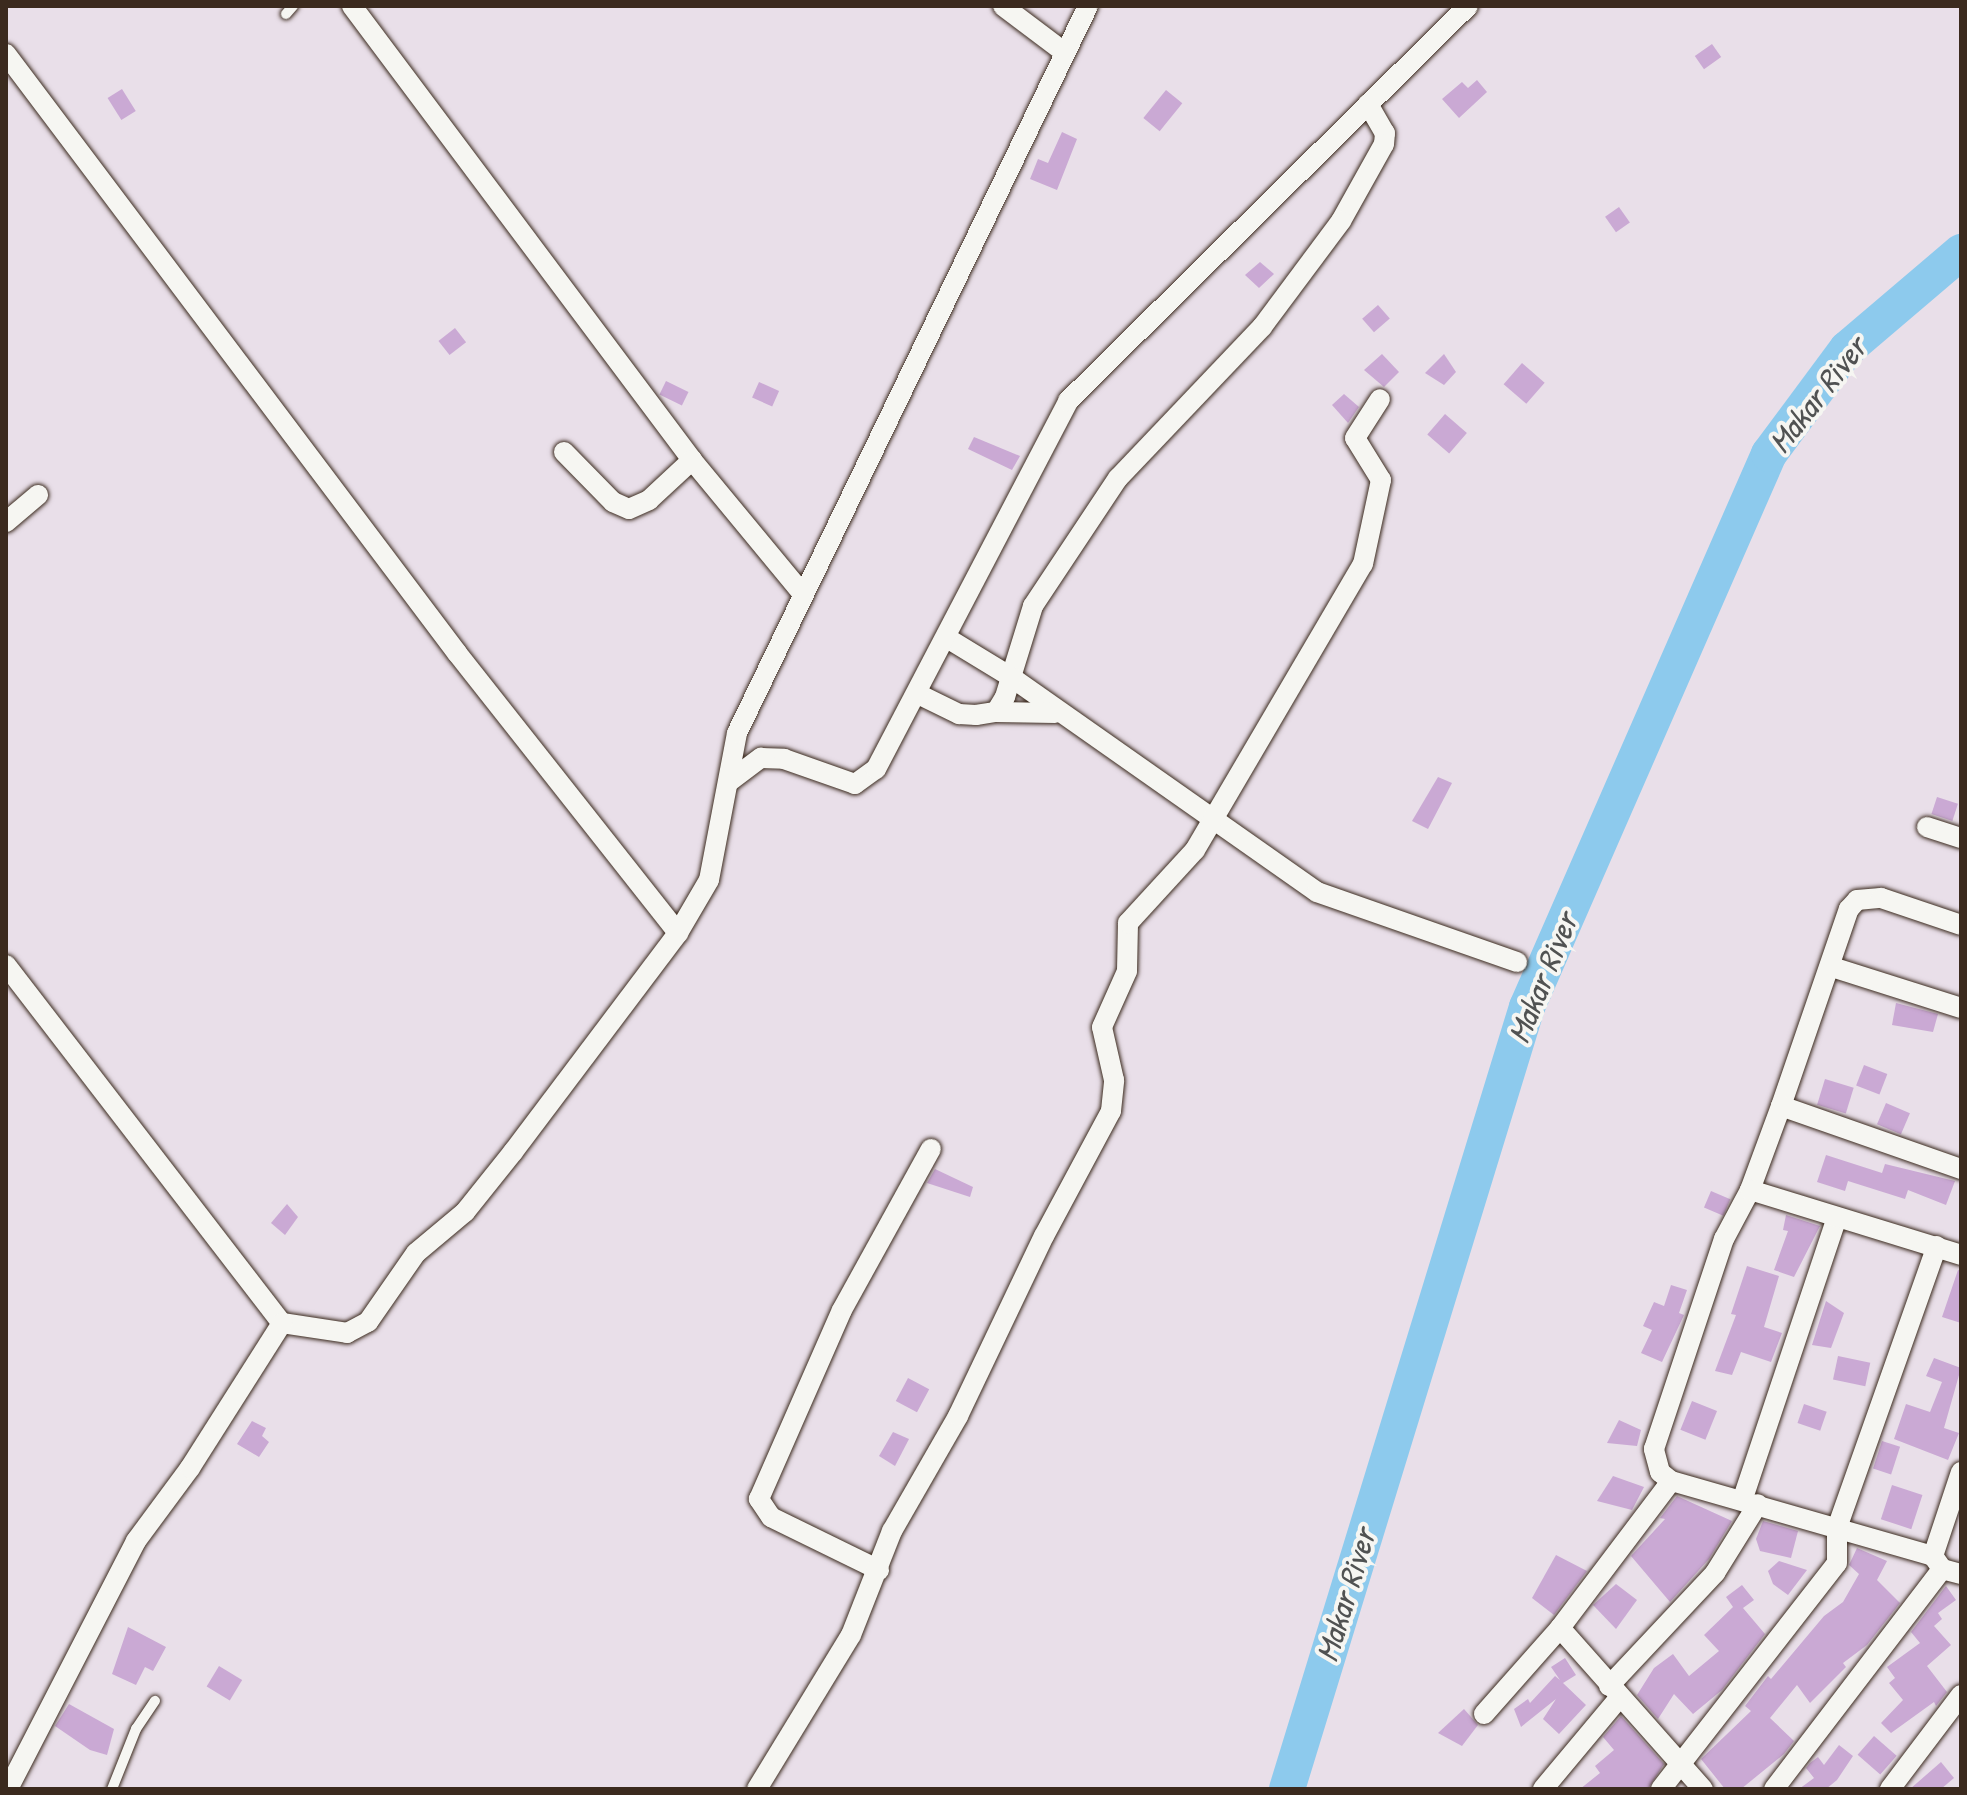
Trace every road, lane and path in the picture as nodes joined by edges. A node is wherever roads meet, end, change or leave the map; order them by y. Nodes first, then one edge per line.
1 (352, 6) edge
2 (1003, 6) edge
3 (1088, 6) edge
4 (1468, 6) edge
5 (1064, 52) junction
6 (6, 54) edge
7 (1368, 104) junction
8 (1380, 399) dead end
9 (564, 452) dead end
10 (692, 460) junction
11 (38, 495) dead end
12 (6, 522) edge
13 (802, 593) junction
14 (947, 638) junction
15 (1011, 677) junction
16 (918, 694) junction
17 (996, 712) junction
18 (1055, 713) junction
19 (737, 733) junction
20 (761, 758) junction
21 (730, 781) junction
22 (1214, 820) junction
23 (1927, 827) dead end
24 (1961, 838) edge
25 (1961, 925) edge
26 (678, 933) junction
27 (1517, 962) dead end
28 (6, 965) edge
29 (1832, 967) junction
30 (1961, 1008) edge
31 (1781, 1106) junction
32 (931, 1149) dead end
33 (1961, 1169) edge
34 (1750, 1190) junction
35 (1837, 1217) junction
36 (1937, 1246) junction
37 (1961, 1255) edge
38 (282, 1323) junction
39 (1961, 1472) edge
40 (1671, 1481) junction
41 (1750, 1501) junction
42 (1837, 1528) junction
43 (1945, 1567) edge
44 (879, 1570) junction
45 (1560, 1628) junction
46 (1615, 1692) junction
47 (1961, 1695) edge
48 (155, 1701) dead end
49 (1484, 1714) dead end
50 (1681, 1764) junction
51 (8, 1789) edge
52 (112, 1789) edge
53 (757, 1789) edge
54 (1543, 1789) edge
55 (1661, 1789) edge
56 (1703, 1789) edge
57 (1774, 1789) edge
58 (1890, 1789) edge

1 - 10 street
2 - 5 street
3 - 5 street
4 - 7 street
5 - 13 street
6 - 26 street
7 - 14 street
7 - 15 street
8 - 22 street
9 - 10 street
10 - 13 street
11 - 12 street
13 - 19 street
14 - 15 street
14 - 16 street
15 - 17 street
15 - 18 street
16 - 17 street
16 - 20 street
17 - 18 street
18 - 22 street
19 - 20 street
19 - 21 street
20 - 21 street
21 - 26 street
22 - 27 street
22 - 44 street
23 - 24 street
25 - 29 street
26 - 38 street
28 - 38 street
29 - 30 street
29 - 31 street
31 - 33 street
31 - 34 street
32 - 44 street
34 - 35 street
34 - 40 street
35 - 36 street
35 - 41 street
36 - 37 street
36 - 42 street
38 - 51 street
39 - 43 street
40 - 41 street
40 - 45 street
41 - 42 street
41 - 46 street
42 - 43 street
42 - 50 street
43 - 57 street
44 - 53 street
45 - 46 street
45 - 49 street
46 - 50 street
46 - 54 street
47 - 58 street
48 - 52 lane
50 - 55 street
50 - 56 street

